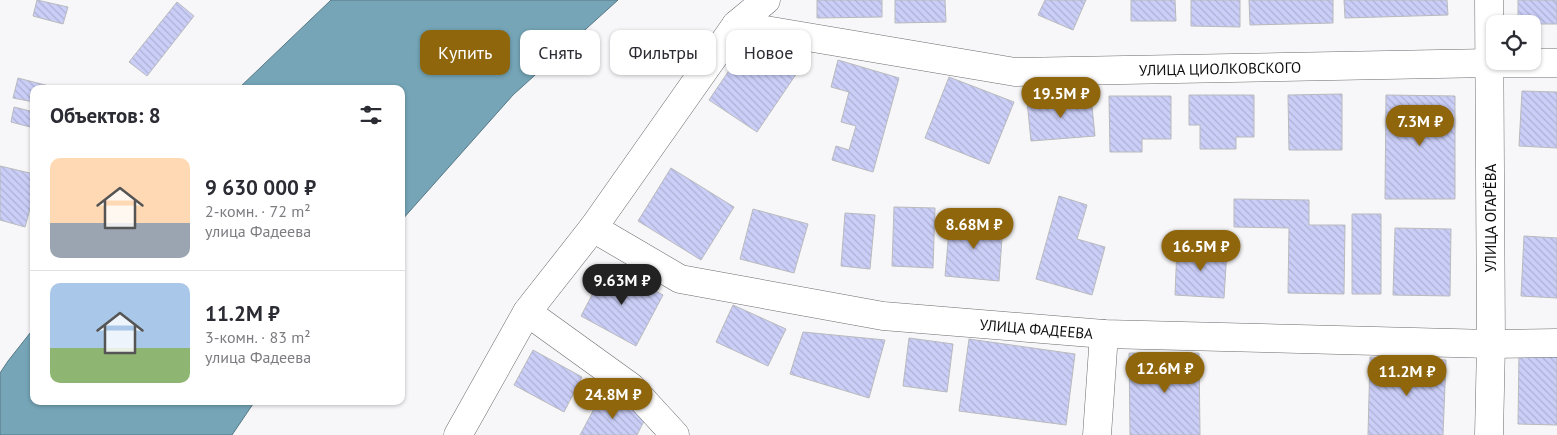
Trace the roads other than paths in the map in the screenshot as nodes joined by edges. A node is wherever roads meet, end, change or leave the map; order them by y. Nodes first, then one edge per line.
1 (766, 0) edge
2 (1489, 0) edge
3 (1489, 15) edge
4 (736, 25) junction
5 (1486, 63) edge
6 (1541, 63) edge
7 (1557, 63) edge
8 (1490, 70) edge
9 (593, 228) junction
10 (527, 312) junction
11 (1104, 334) junction
12 (1557, 343) edge
13 (1491, 344) junction
14 (458, 435) edge
15 (675, 435) edge
16 (1097, 435) edge
17 (1488, 435) edge

1 - 4 street
2 - 3 street, УЛИЦА ОГАРЁВА
4 - 5 street, УЛИЦА ЦИОЛКОВСКОГО
4 - 9 street
6 - 7 street, УЛИЦА ЦИОЛКОВСКОГО
8 - 13 street, УЛИЦА ОГАРЁВА
9 - 10 street
9 - 11 street, УЛИЦА ФАДЕЕВА
10 - 14 street
10 - 15 street
11 - 13 street, УЛИЦА ФАДЕЕВА
11 - 16 street
12 - 13 street, УЛИЦА ФАДЕЕВА
13 - 17 street, УЛИЦА ОГАРЁВА

